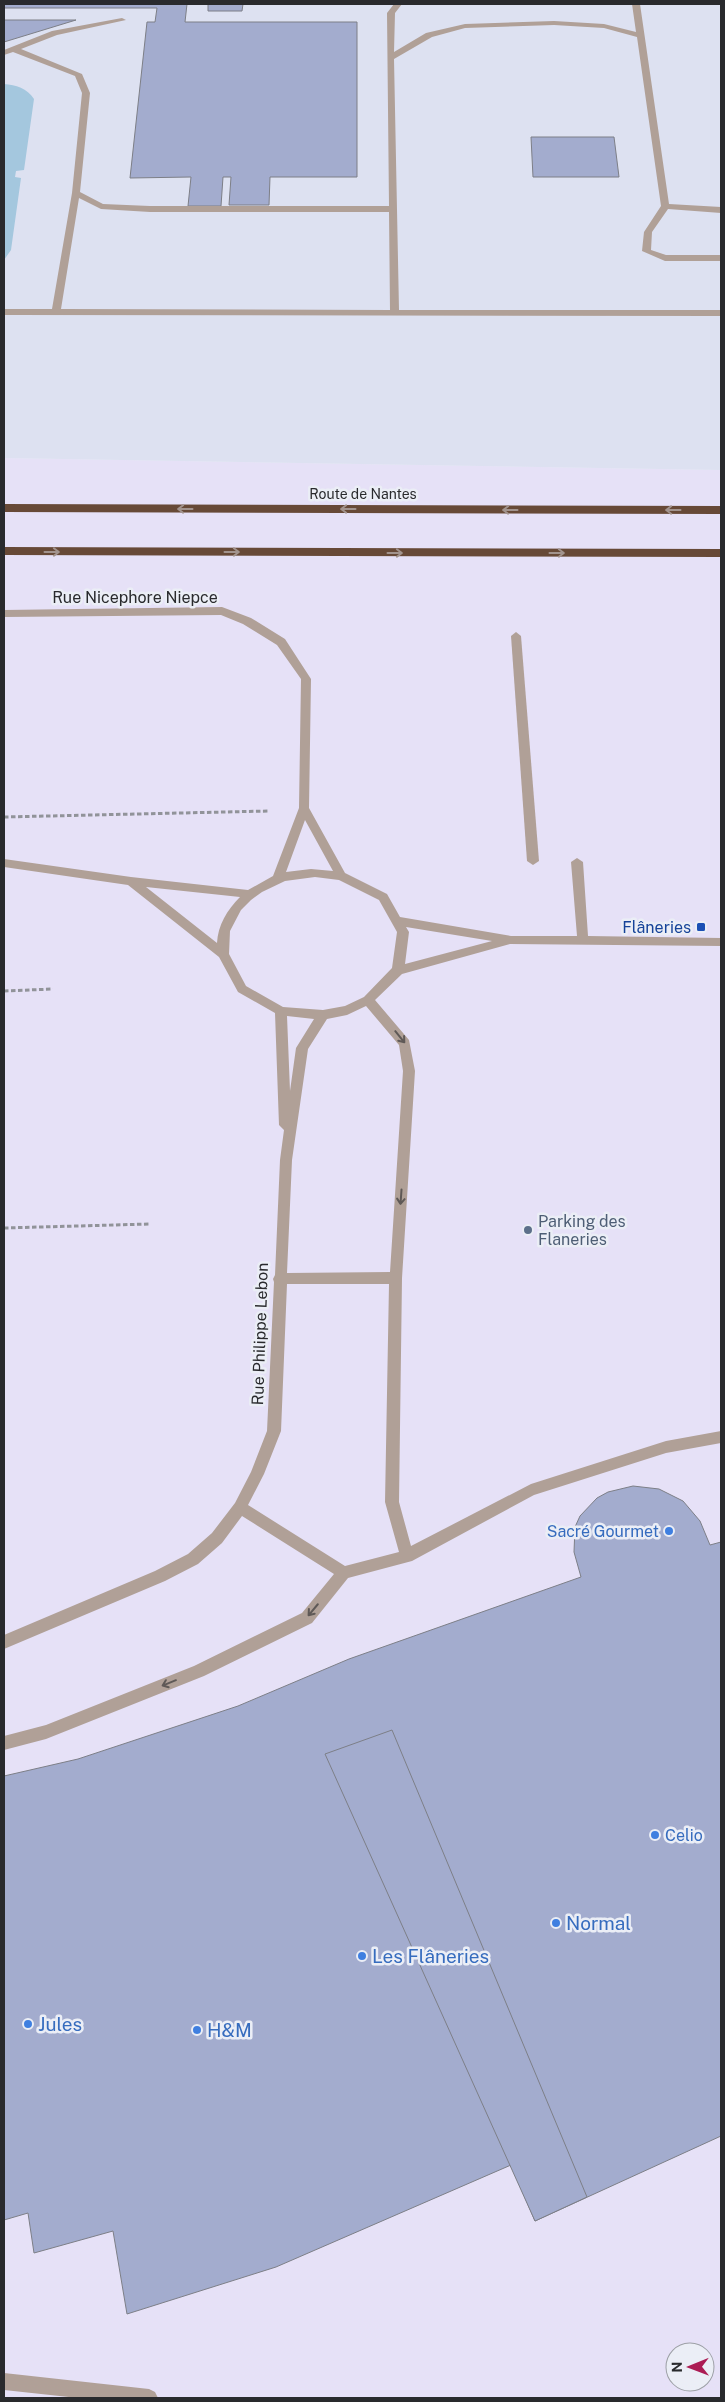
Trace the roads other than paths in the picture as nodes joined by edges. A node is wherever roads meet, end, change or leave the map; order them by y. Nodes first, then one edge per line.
1 (398, 4) edge
2 (636, 4) edge
3 (122, 20) dead end
4 (640, 35) junction
5 (15, 50) junction
6 (4, 53) edge
7 (390, 58) junction
8 (76, 193) junction
9 (665, 206) junction
10 (393, 209) junction
11 (721, 210) edge
12 (721, 258) edge
13 (4, 312) edge
14 (56, 312) junction
15 (395, 313) junction
16 (721, 313) edge
17 (4, 508) edge
18 (721, 510) edge
19 (4, 551) edge
20 (721, 553) edge
21 (4, 614) edge
22 (516, 636) dead end
23 (304, 808) junction
24 (533, 861) dead end
25 (577, 862) dead end
26 (4, 863) edge
27 (341, 876) junction
28 (278, 878) junction
29 (131, 881) junction
30 (248, 894) junction
31 (397, 921) junction
32 (511, 940) junction
33 (583, 942) junction
34 (721, 942) edge
35 (223, 954) junction
36 (398, 970) junction
37 (368, 1000) junction
38 (281, 1011) junction
39 (323, 1015) junction
40 (286, 1160) junction
41 (396, 1278) junction
42 (279, 1279) junction
43 (721, 1437) edge
44 (240, 1507) junction
45 (407, 1556) junction
46 (344, 1573) junction
47 (4, 1642) edge
48 (4, 1743) edge
49 (4, 2381) edge
50 (149, 2398) edge

1 - 7 street
2 - 4 street
3 - 5 street
4 - 7 street
4 - 9 street
5 - 6 street
5 - 8 street
7 - 10 street
8 - 10 street
8 - 14 street
9 - 11 street
9 - 12 street
10 - 15 street
13 - 14 street
14 - 15 street
15 - 16 street
18 -> 17 highway, Route de Nantes
19 -> 20 highway
21 - 23 street, Rue Nicephore Niepce
22 - 24 street
23 - 27 street, Rue Nicephore Niepce
23 - 28 street
25 - 33 street
26 - 29 street
27 - 28 street
27 - 31 street
28 - 30 street
29 - 30 street
29 - 35 street
30 - 35 street
31 - 32 street
31 - 36 street
32 - 33 street
32 - 36 street
33 - 34 street
35 - 38 street
36 - 37 street
37 - 39 street
37 -> 41 street
38 - 39 street
38 - 40 street
39 - 40 street, Rue Philippe Lebon
40 - 42 street, Rue Philippe Lebon
41 - 42 street
41 - 45 street
42 - 44 street, Rue Philippe Lebon
43 - 45 street
44 - 46 street
44 - 47 street, Rue Philippe Lebon
45 - 46 street
46 -> 48 street
49 - 50 street

